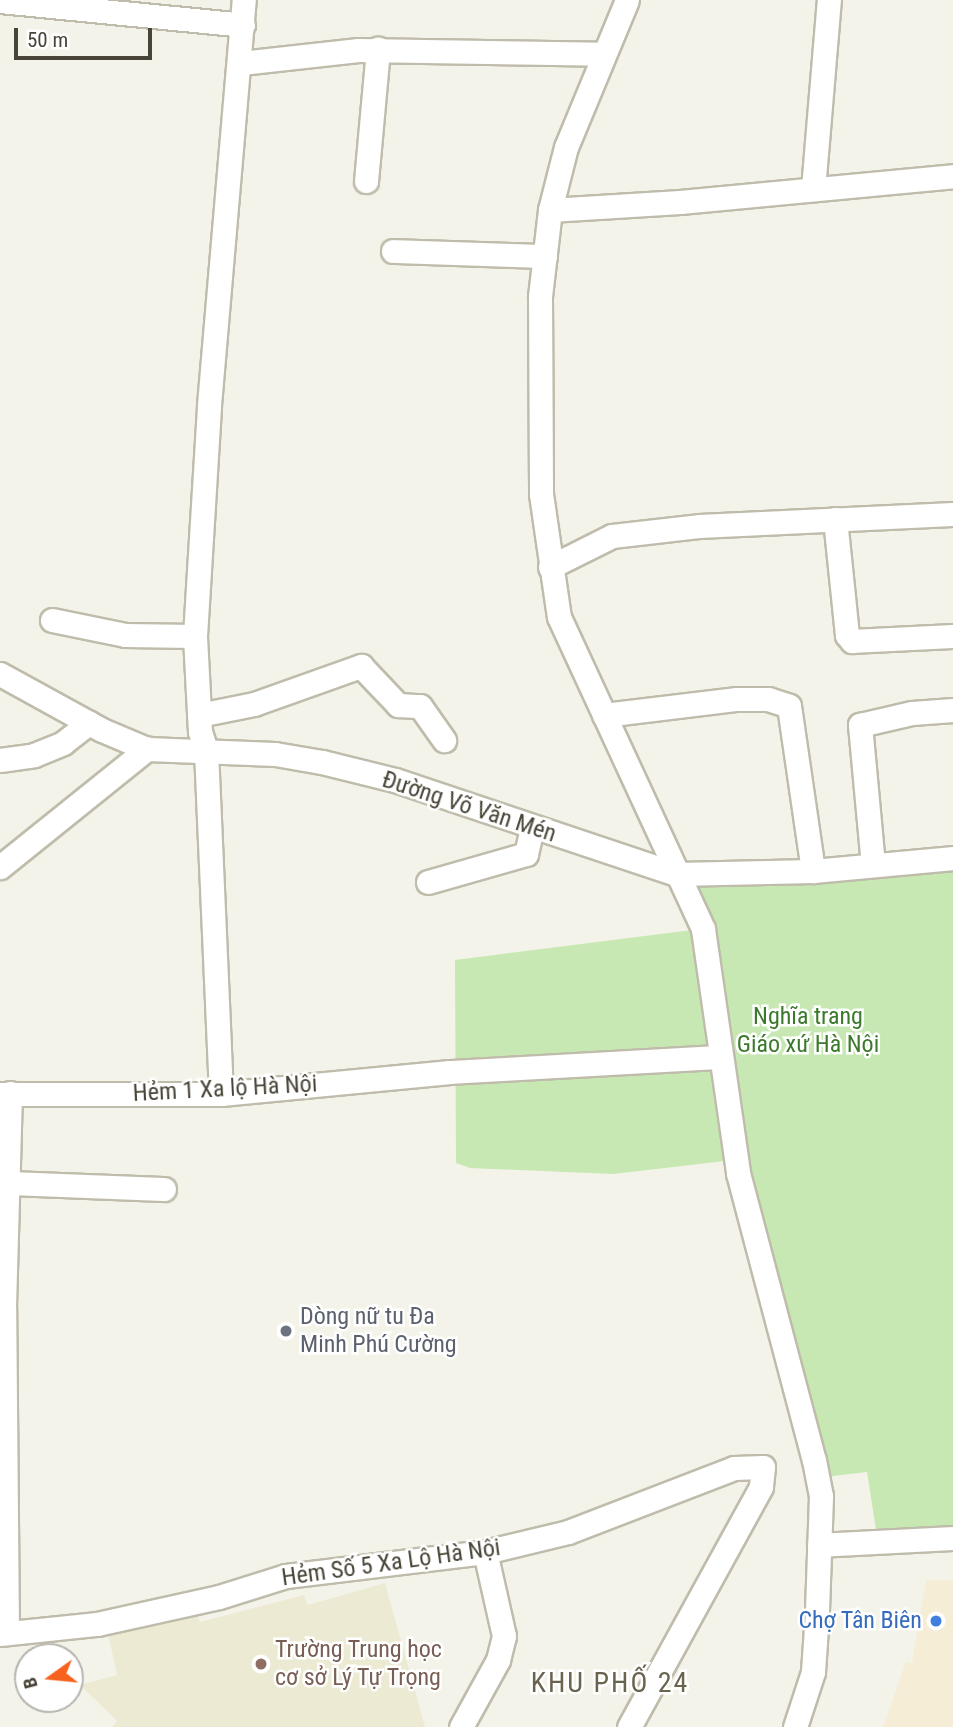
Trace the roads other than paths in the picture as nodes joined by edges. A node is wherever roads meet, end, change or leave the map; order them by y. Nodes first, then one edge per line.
1 (244, 0) edge
2 (627, 0) edge
3 (829, 0) edge
4 (0, 1) edge
5 (49, 3) edge
6 (243, 25) junction
7 (378, 49) junction
8 (601, 54) junction
9 (241, 63) junction
10 (953, 176) edge
11 (366, 181) dead end
12 (813, 189) junction
13 (550, 210) junction
14 (393, 251) dead end
15 (545, 256) junction
16 (953, 514) edge
17 (835, 519) junction
18 (550, 567) junction
19 (52, 620) dead end
20 (195, 636) junction
21 (953, 636) edge
22 (0, 674) edge
23 (953, 710) edge
24 (199, 715) junction
25 (604, 715) junction
26 (89, 723) junction
27 (444, 740) dead end
28 (147, 749) junction
29 (206, 750) junction
30 (0, 761) edge
31 (532, 828) junction
32 (953, 858) edge
33 (873, 865) junction
34 (0, 867) edge
35 (813, 871) junction
36 (676, 874) junction
37 (428, 882) dead end
38 (720, 1058) junction
39 (5, 1093) edge
40 (221, 1094) junction
41 (8, 1183) junction
42 (163, 1189) dead end
43 (953, 1538) edge
44 (819, 1545) junction
45 (485, 1552) junction
46 (4, 1634) edge
47 (461, 1727) edge
48 (629, 1727) edge
49 (795, 1727) edge

1 - 6 street
2 - 8 street
3 - 12 street
4 - 5 street
5 - 6 street
6 - 9 street
7 - 8 street
7 - 9 street
7 - 11 street
8 - 13 street
9 - 20 street
10 - 12 street
12 - 13 street
13 - 15 street
14 - 15 street
15 - 18 street
16 - 17 street
17 - 18 street
17 - 21 street
18 - 25 street
19 - 20 street
20 - 24 street
22 - 26 street, Đường Võ Văn Mén
23 - 33 street
24 - 27 street
24 - 29 street
25 - 35 street
25 - 36 street
26 - 28 street, Đường Võ Văn Mén
26 - 30 street
28 - 29 street, Đường Võ Văn Mén
28 - 34 street
29 - 31 street, Đường Võ Văn Mén
29 - 40 street
31 - 36 street, Đường Võ Văn Mén
31 - 37 street
32 - 33 street, Đường Võ Văn Mén
33 - 35 street, Đường Võ Văn Mén
35 - 36 street, Đường Võ Văn Mén
36 - 38 street
38 - 40 street, Hẻm 1 Xa lộ Hà Nội
38 - 44 street
39 - 40 street, Hẻm 1 Xa lộ Hà Nội
39 - 41 street
41 - 42 street
41 - 46 street
43 - 44 street
44 - 49 street
45 - 46 street, Hẻm Số 5 Xa Lộ Hà Nội
45 - 47 street
45 - 48 street, Hẻm Số 5 Xa Lộ Hà Nội

